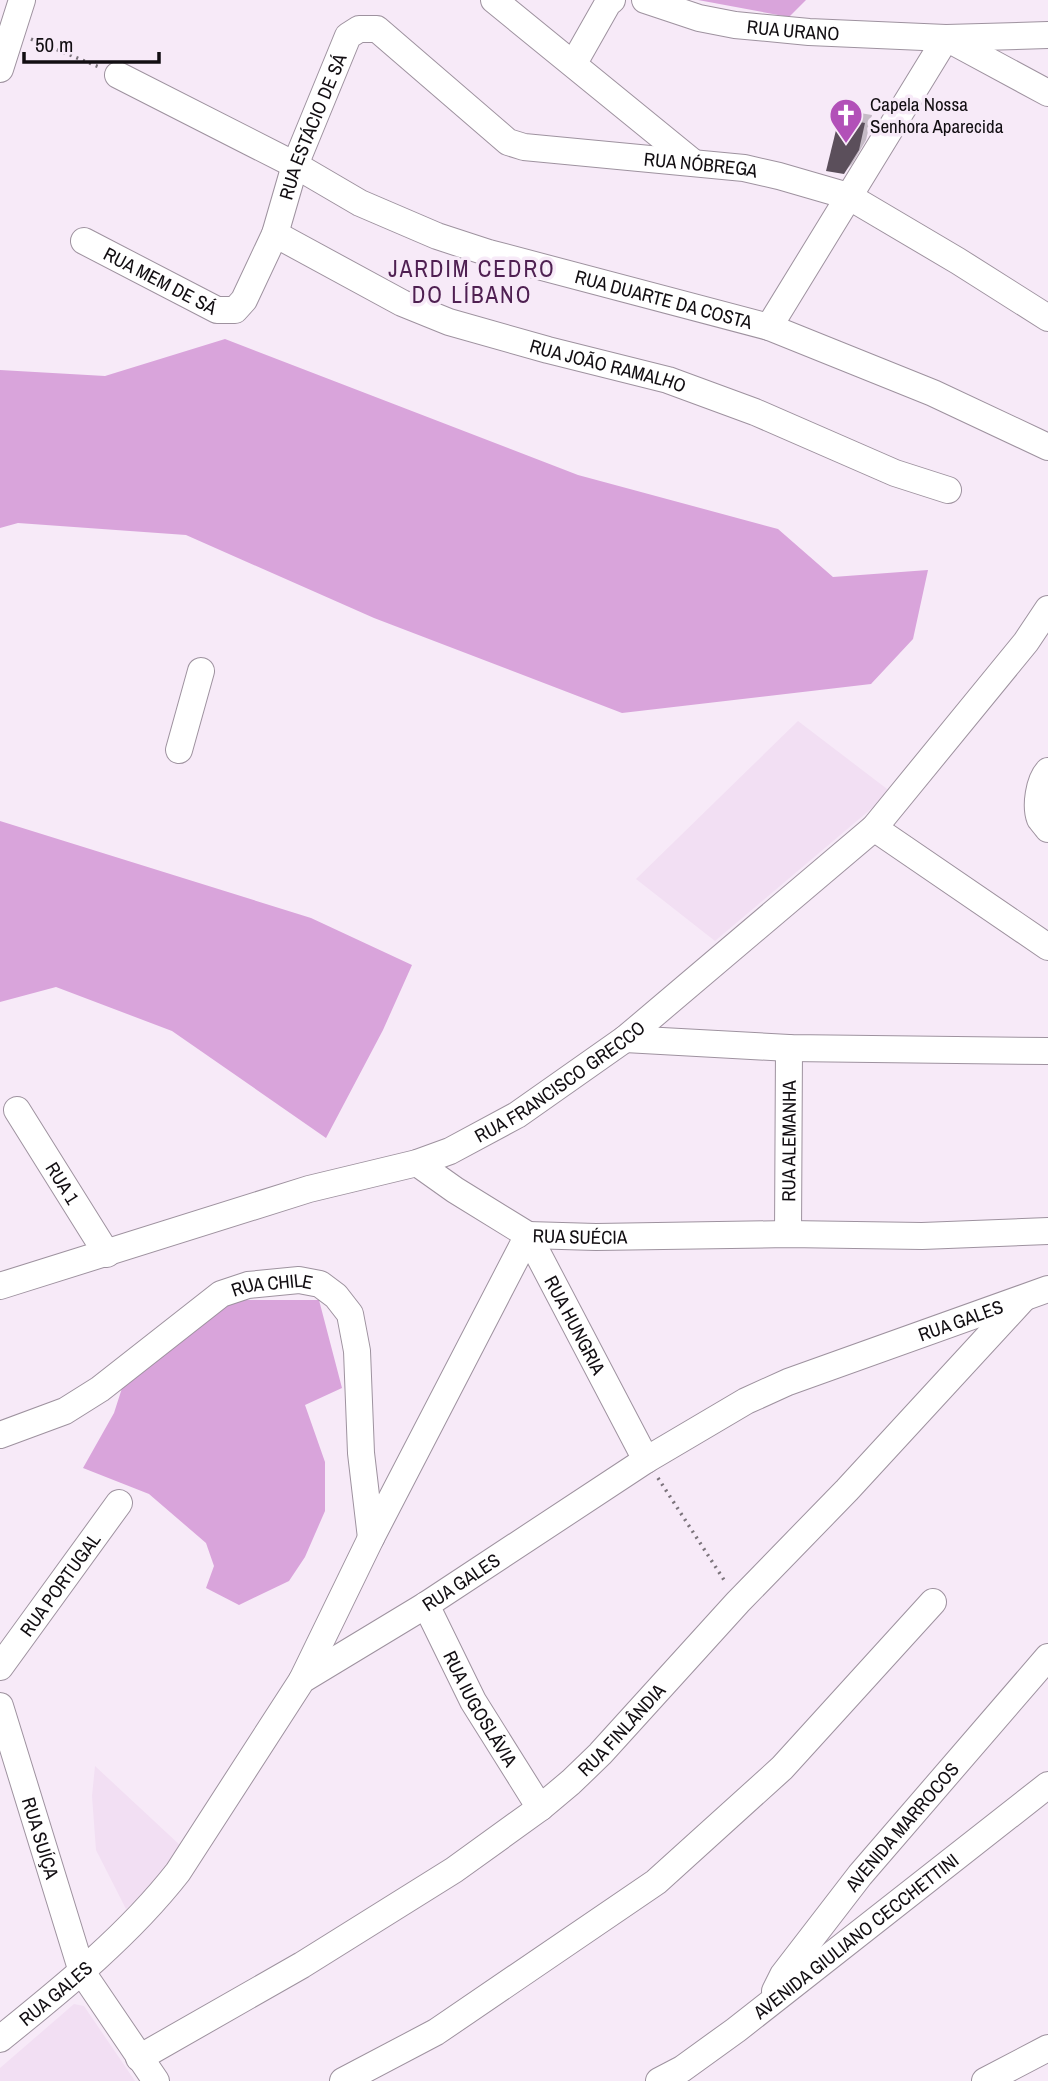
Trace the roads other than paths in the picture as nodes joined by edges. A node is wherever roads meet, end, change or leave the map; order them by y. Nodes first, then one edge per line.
1 (22, 0) edge
2 (494, 0) edge
3 (612, 0) edge
4 (645, 0) edge
5 (359, 29) joint
6 (1048, 35) edge
7 (946, 38) junction
8 (574, 64) junction
9 (0, 69) edge
10 (118, 75) road end
11 (1048, 93) edge
12 (695, 163) junction
13 (295, 165) junction
14 (848, 196) junction
15 (275, 234) junction
16 (84, 241) dead end
17 (1048, 318) edge
18 (769, 327) junction
19 (1048, 447) edge
20 (948, 490) dead end
21 (1048, 609) edge
22 (201, 671) dead end
23 (179, 750) dead end
24 (1048, 771) edge
25 (874, 828) junction
26 (1048, 829) edge
27 (1048, 947) edge
28 (625, 1039) junction
29 (789, 1048) junction
30 (1048, 1051) edge
31 (17, 1110) dead end
32 (417, 1163) junction
33 (1048, 1231) edge
34 (788, 1234) junction
35 (528, 1235) junction
36 (107, 1254) junction
37 (0, 1286) edge
38 (1048, 1289) edge
39 (1022, 1300) junction
40 (0, 1435) edge
41 (646, 1460) junction
42 (119, 1503) dead end
43 (371, 1538) junction
44 (933, 1602) dead end
45 (426, 1605) junction
46 (1048, 1657) edge
47 (0, 1667) edge
48 (302, 1680) junction
49 (0, 1706) edge
50 (1048, 1785) edge
51 (540, 1808) junction
52 (82, 1972) junction
53 (768, 2005) junction
54 (0, 2039) edge
55 (1048, 2048) edge
56 (139, 2058) junction
57 (156, 2081) edge
58 (343, 2081) edge
59 (659, 2081) edge
60 (985, 2081) edge

1 - 9 street
2 - 8 street
3 - 8 street
4 - 7 street, RUA URANO
5 - 12 street, RUA NÓBREGA
5 - 13 street, RUA ESTÁCIO DE SÁ
6 - 7 street, RUA URANO
7 - 11 street
7 - 14 street
8 - 12 street
10 - 13 street, RUA DUARTE DA COSTA
12 - 14 street, RUA NÓBREGA
13 - 15 street, RUA ESTÁCIO DE SÁ
13 - 18 street, RUA DUARTE DA COSTA
14 - 17 street, RUA NÓBREGA
14 - 18 street
15 - 16 street, RUA MEM DE SÁ
15 - 20 street, RUA JOÃO RAMALHO
18 - 19 street, RUA DUARTE DA COSTA
21 - 25 street, RUA FRANCISCO GRECCO
22 - 23 street
24 - 26 street
25 - 27 street
25 - 28 street, RUA FRANCISCO GRECCO
28 - 29 street
28 - 32 street, RUA FRANCISCO GRECCO
29 - 30 street
29 - 34 street, RUA ALEMANHA
31 - 36 street, RUA 1
32 - 35 street
32 - 36 street, RUA FRANCISCO GRECCO
33 - 34 street, RUA SUÉCIA
34 - 35 street, RUA SUÉCIA
35 - 41 street, RUA HUNGRIA
35 - 43 street, RUA SUÉCIA
36 - 37 street, RUA FRANCISCO GRECCO
38 - 39 street, RUA GALES
39 - 41 street, RUA GALES
39 - 51 street, RUA FINLÂNDIA
40 - 43 street, RUA CHILE
41 - 45 street, RUA GALES
42 - 47 street, RUA PORTUGAL
43 - 48 street, RUA SUÉCIA
44 - 58 street
45 - 48 street, RUA GALES
45 - 51 street, RUA IUGOSLÁVIA
46 - 53 street, AVENIDA MARROCOS
48 - 52 street, RUA GALES
49 - 52 street, RUA SUÍÇA
50 - 53 street, AVENIDA GIULIANO CECCHETTINI
51 - 56 street, RUA FINLÂNDIA
52 - 54 street, RUA GALES
52 - 56 street, RUA SUÍÇA
53 - 59 street, AVENIDA GIULIANO CECCHETTINI
55 - 60 street
56 - 57 street, RUA SUÍÇA

